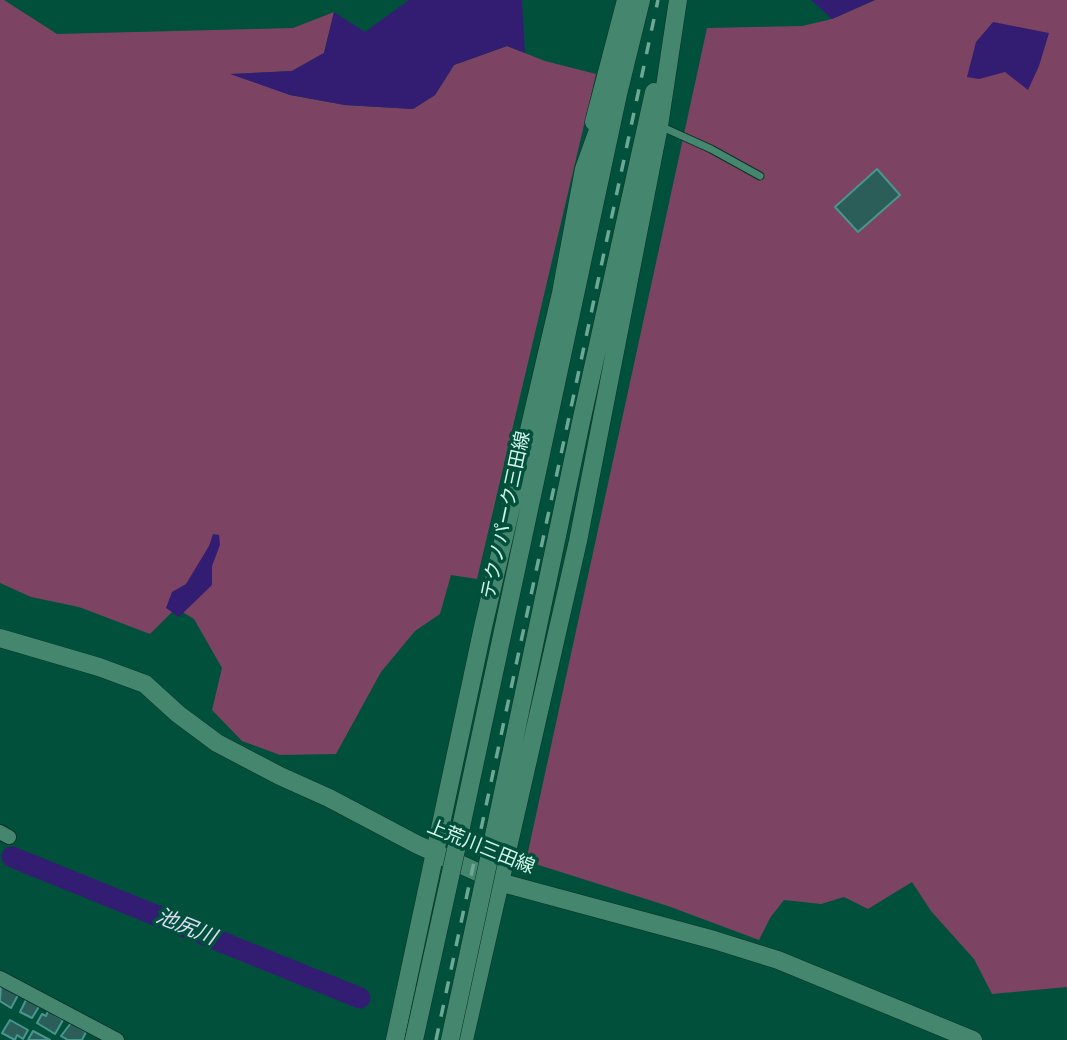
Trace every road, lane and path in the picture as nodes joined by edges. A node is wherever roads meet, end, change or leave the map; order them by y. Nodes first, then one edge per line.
1 (626, 0) edge
2 (641, 0) edge
3 (676, 0) edge
4 (689, 0) edge
5 (618, 94) junction
6 (660, 121) junction
7 (584, 169) junction
8 (760, 176) dead end
9 (0, 638) edge
10 (434, 853) junction
11 (499, 882) junction
12 (0, 978) edge
13 (117, 1040) edge
14 (395, 1040) edge
15 (414, 1040) edge
16 (450, 1040) edge
17 (464, 1040) edge
18 (973, 1040) edge

1 - 7 main road
2 - 5 main road, テクノパーク三田線
3 - 6 main road
3 - 16 main road, bridge
4 - 6 main road
5 - 7 main road
5 - 15 main road, テクノパーク三田線, bridge
6 - 8 lane
6 - 11 main road
7 - 10 main road
9 - 10 main road, 上荒川三田線
10 - 11 main road, 上荒川三田線
10 - 14 main road
11 - 17 main road
11 - 18 main road, 上荒川三田線
12 - 13 street

